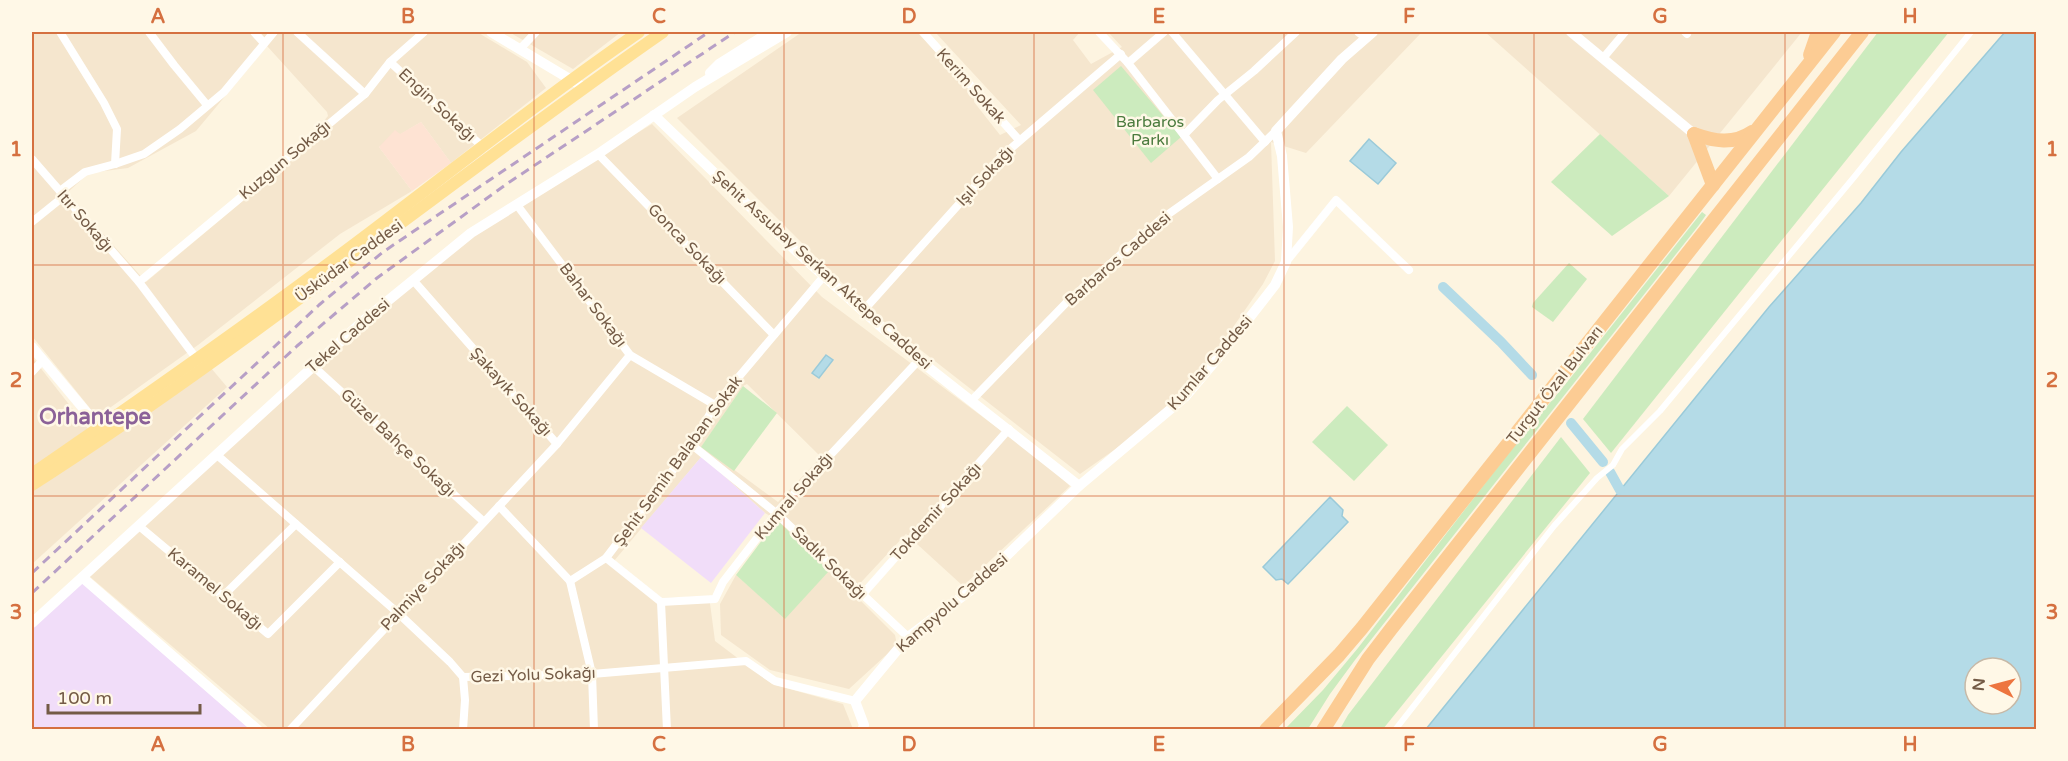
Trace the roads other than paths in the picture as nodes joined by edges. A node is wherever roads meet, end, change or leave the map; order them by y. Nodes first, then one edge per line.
1 (60, 32) edge
2 (149, 32) edge
3 (254, 32) edge
4 (274, 32) edge
5 (297, 32) edge
6 (424, 32) edge
7 (491, 32) edge
8 (536, 32) edge
9 (639, 32) edge
10 (663, 32) edge
11 (770, 32) edge
12 (787, 32) edge
13 (923, 32) edge
14 (1100, 32) edge
15 (1164, 32) edge
16 (1172, 32) edge
17 (1296, 32) edge
18 (1571, 32) edge
19 (1625, 32) edge
20 (1818, 32) edge
21 (1834, 32) edge
22 (1862, 32) edge
23 (1971, 32) edge
24 (1366, 34) edge
25 (264, 43) junction
26 (520, 49) junction
27 (1120, 54) junction
28 (1604, 57) junction
29 (390, 62) junction
30 (1128, 63) junction
31 (1806, 67) junction
32 (570, 80) junction
33 (583, 87) junction
34 (694, 87) junction
35 (365, 94) junction
36 (1225, 94) junction
37 (207, 105) junction
38 (654, 115) junction
39 (1759, 127) junction
40 (1694, 134) junction
41 (1184, 135) junction
42 (1277, 136) junction
43 (1019, 140) junction
44 (1265, 141) junction
45 (483, 148) junction
46 (598, 154) junction
47 (32, 159) edge
48 (115, 164) junction
49 (1218, 179) junction
50 (1713, 185) junction
51 (62, 194) junction
52 (517, 205) junction
53 (32, 222) edge
54 (1286, 262) junction
55 (1410, 270) dead end
56 (824, 276) junction
57 (413, 280) junction
58 (139, 282) junction
59 (863, 311) junction
60 (774, 335) junction
61 (32, 348) edge
62 (630, 355) junction
63 (919, 360) junction
64 (42, 361) junction
65 (200, 364) junction
66 (314, 366) junction
67 (32, 372) edge
68 (971, 401) junction
69 (715, 405) junction
70 (1009, 429) junction
71 (103, 432) junction
72 (558, 444) junction
73 (692, 444) junction
74 (217, 455) junction
75 (32, 474) edge
76 (32, 485) edge
77 (1079, 486) junction
78 (499, 507) junction
79 (776, 513) junction
80 (483, 521) junction
81 (296, 525) junction
82 (139, 526) junction
83 (606, 558) junction
84 (340, 562) junction
85 (83, 578) junction
86 (570, 581) junction
87 (862, 595) junction
88 (224, 596) junction
89 (661, 602) junction
90 (398, 613) junction
91 (32, 623) edge
92 (908, 637) junction
93 (663, 669) junction
94 (592, 674) junction
95 (463, 677) junction
96 (855, 701) junction
97 (258, 729) edge
98 (290, 729) edge
99 (464, 729) edge
100 (594, 729) edge
101 (667, 729) edge
102 (862, 729) edge
103 (1266, 729) edge
104 (1323, 729) edge
105 (1395, 729) edge

1 - 48 street
2 - 37 street
3 - 25 street
4 - 25 street
5 - 35 street
6 - 29 street, Kuzgun Sokağı
7 - 26 street
8 - 26 street
9 - 32 main road, Üsküdar Caddesi
10 - 33 main road, Üsküdar Caddesi
11 - 34 street, Tekel Caddesi
12 - 34 street, Tekel Caddesi
13 - 43 street, Kerim Sokak
14 - 27 street
15 - 30 street
16 - 36 street
17 - 36 street
18 - 28 street
19 - 28 street
20 - 31 highway
21 - 31 highway, Turgut Özal Bulvarı
22 - 104 highway, Turgut Özal Bulvarı
23 - 105 street
24 - 42 street
25 - 37 street
26 - 32 street
27 - 30 street
27 - 43 street, Işıl Sokağı
28 - 40 street
29 - 35 street, Kuzgun Sokağı
29 - 45 street, Engin Sokağı
30 - 41 street
31 - 39 highway, Turgut Özal Bulvarı
32 - 33 street
32 - 45 main road, Üsküdar Caddesi
33 - 65 main road, Üsküdar Caddesi
34 - 38 street, Tekel Caddesi
35 - 58 street, Kuzgun Sokağı
36 - 41 street
36 - 44 street
37 - 48 street
38 - 46 street, Tekel Caddesi
38 - 56 street, Şehit Assubay Serkan Aktepe Caddesi
39 - 40 highway
39 - 50 highway, Turgut Özal Bulvarı
40 - 50 highway
41 - 49 street
42 - 44 street, Barbaros Caddesi
42 - 54 street, Kumlar Caddesi
43 - 59 street, Işıl Sokağı
44 - 49 street, Barbaros Caddesi
45 - 65 main road, Üsküdar Caddesi
46 - 52 street, Tekel Caddesi
46 - 60 street, Gonca Sokağı
47 - 51 street, Itır Sokağı
48 - 51 street
49 - 68 street, Barbaros Caddesi
50 - 103 highway, Turgut Özal Bulvarı
51 - 53 street
51 - 58 street, Itır Sokağı
52 - 57 street, Tekel Caddesi
52 - 62 street, Bahar Sokağı
54 - 55 street
54 - 77 street, Kumlar Caddesi
56 - 59 street, Şehit Assubay Serkan Aktepe Caddesi
56 - 60 street, Şehit Semih Balaban Sokak
57 - 66 street, Tekel Caddesi
57 - 72 street, Şakayık Sokağı
58 - 65 street, Itır Sokağı
59 - 63 street, Şehit Assubay Serkan Aktepe Caddesi
60 - 69 street, Şehit Semih Balaban Sokak
61 - 64 street
62 - 69 street, Bahar Sokağı
62 - 72 street, Şakayık Sokağı
63 - 68 street, Şehit Assubay Serkan Aktepe Caddesi
63 - 79 street, Kumral Sokağı
64 - 67 street
64 - 71 street
65 - 71 main road, Üsküdar Caddesi
66 - 74 street, Tekel Caddesi
66 - 80 street, Güzel Bahçe Sokağı
68 - 70 street, Şehit Assubay Serkan Aktepe Caddesi
69 - 73 street, Şehit Semih Balaban Sokak
70 - 77 street, Şehit Assubay Serkan Aktepe Caddesi
70 - 87 street, Tokdemir Sokağı
71 - 75 main road, Üsküdar Caddesi
71 - 76 main road, Üsküdar Caddesi
72 - 78 street, Palmiye Sokağı
73 - 79 street, Sadık Sokağı
73 - 83 street, Şehit Semih Balaban Sokak
74 - 81 street, Gezi Yolu Sokağı
74 - 82 street, Tekel Caddesi
77 - 92 street, Kampyolu Caddesi
78 - 80 street, Palmiye Sokağı
78 - 86 street
79 - 87 street, Sadık Sokağı
79 - 89 street, Kumral Sokağı
80 - 90 street, Palmiye Sokağı
81 - 84 street, Gezi Yolu Sokağı
81 - 88 street
82 - 85 street, Tekel Caddesi
82 - 88 street, Karamel Sokağı
83 - 86 street, Şehit Semih Balaban Sokak
83 - 89 street
84 - 88 street, Karamel Sokağı
84 - 90 street, Gezi Yolu Sokağı
85 - 91 street, Tekel Caddesi
85 - 97 street
86 - 94 street
87 - 92 street, Sadık Sokağı
89 - 93 street
90 - 95 street, Gezi Yolu Sokağı
90 - 98 street, Palmiye Sokağı
92 - 96 street, Kampyolu Caddesi
93 - 94 street, Gezi Yolu Sokağı
93 - 96 street, Gezi Yolu Sokağı
93 - 101 street
94 - 95 street, Gezi Yolu Sokağı
94 - 100 street
95 - 99 street
96 - 102 street

